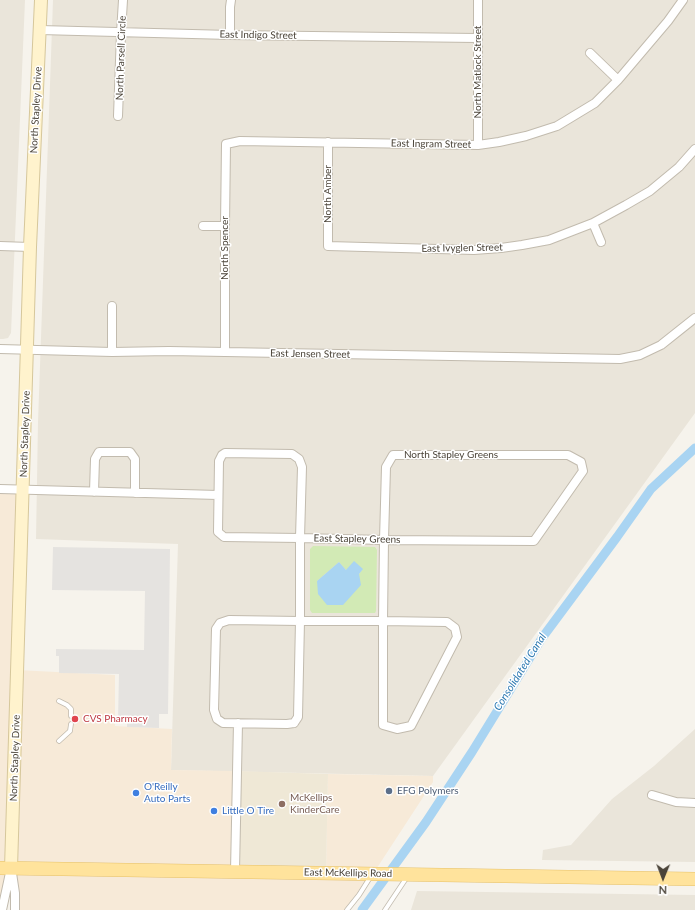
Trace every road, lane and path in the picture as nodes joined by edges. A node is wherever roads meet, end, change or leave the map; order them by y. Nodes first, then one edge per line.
1 (41, 0) edge
2 (124, 0) edge
3 (231, 0) edge
4 (478, 0) edge
5 (683, 0) edge
6 (40, 30) junction
7 (121, 33) junction
8 (230, 35) junction
9 (477, 38) junction
10 (590, 54) dead end
11 (618, 80) junction
12 (118, 116) dead end
13 (328, 142) junction
14 (226, 144) joint
15 (478, 144) junction
16 (695, 149) edge
17 (593, 223) junction
18 (203, 226) dead end
19 (225, 226) junction
20 (600, 242) dead end
21 (0, 246) edge
22 (30, 246) junction
23 (328, 246) joint
24 (112, 306) dead end
25 (695, 318) edge
26 (0, 349) edge
27 (27, 350) junction
28 (112, 352) junction
29 (225, 352) junction
30 (0, 489) edge
31 (23, 491) junction
32 (94, 492) junction
33 (135, 493) junction
34 (218, 494) junction
35 (300, 538) junction
36 (384, 540) junction
37 (534, 541) joint
38 (300, 621) junction
39 (384, 621) junction
40 (59, 701) dead end
41 (71, 716) dead end
42 (238, 723) junction
43 (71, 724) dead end
44 (59, 741) dead end
45 (652, 795) dead end
46 (695, 803) edge
47 (6, 868) edge
48 (235, 871) junction
49 (376, 874) junction
50 (405, 874) junction
51 (695, 879) edge
52 (2, 910) edge
53 (15, 910) edge
54 (347, 910) edge
55 (385, 910) edge

1 - 6 main road, North Stapley Drive
2 - 7 street, North Parsell Circle
3 - 8 street
4 - 9 street, North Matlock Street
5 - 11 street, East Ingram Street
6 - 7 street, East Indigo Street
6 - 22 main road, North Stapley Drive
7 - 8 street, East Indigo Street
7 - 12 street, North Parsell Circle
8 - 9 street, East Indigo Street
9 - 15 street, North Matlock Street
10 - 11 street
11 - 15 street, East Ingram Street
13 - 14 street, East Ingram Street
13 - 15 street, East Ingram Street
13 - 23 street, North Amber
14 - 19 street, North Spencer
16 - 17 street, East Ivyglen Street
17 - 20 street
17 - 23 street, East Ivyglen Street
18 - 19 street
19 - 29 street, North Spencer
21 - 22 street
22 - 27 main road, North Stapley Drive
24 - 28 street
25 - 29 street, East Jensen Street
26 - 27 street, East Jensen Street
27 - 28 street, East Jensen Street
27 - 31 main road, North Stapley Drive
28 - 29 street, East Jensen Street
30 - 31 street
31 - 32 street
31 - 47 main road, North Stapley Drive
32 - 33 street
32 - 33 street
33 - 34 street
34 - 35 street, East Stapley Greens
34 - 35 street, East Stapley Greens
35 - 36 street, East Stapley Greens
35 - 38 street
36 - 37 street, East Stapley Greens
36 - 37 street, North Stapley Greens
36 - 39 street, North Stapley Greens
38 - 39 street
38 - 42 street
38 - 42 street
39 - 39 street
40 - 41 lane
42 - 48 street
43 - 44 lane
45 - 46 street
47 - 48 main road, East McKellips Road
47 - 52 street, North Stapley Drive
47 - 53 street, North Stapley Drive
48 - 49 main road, East McKellips Road
49 - 50 main road, East McKellips Road
49 - 54 lane
50 - 51 main road, East McKellips Road
50 - 55 lane

